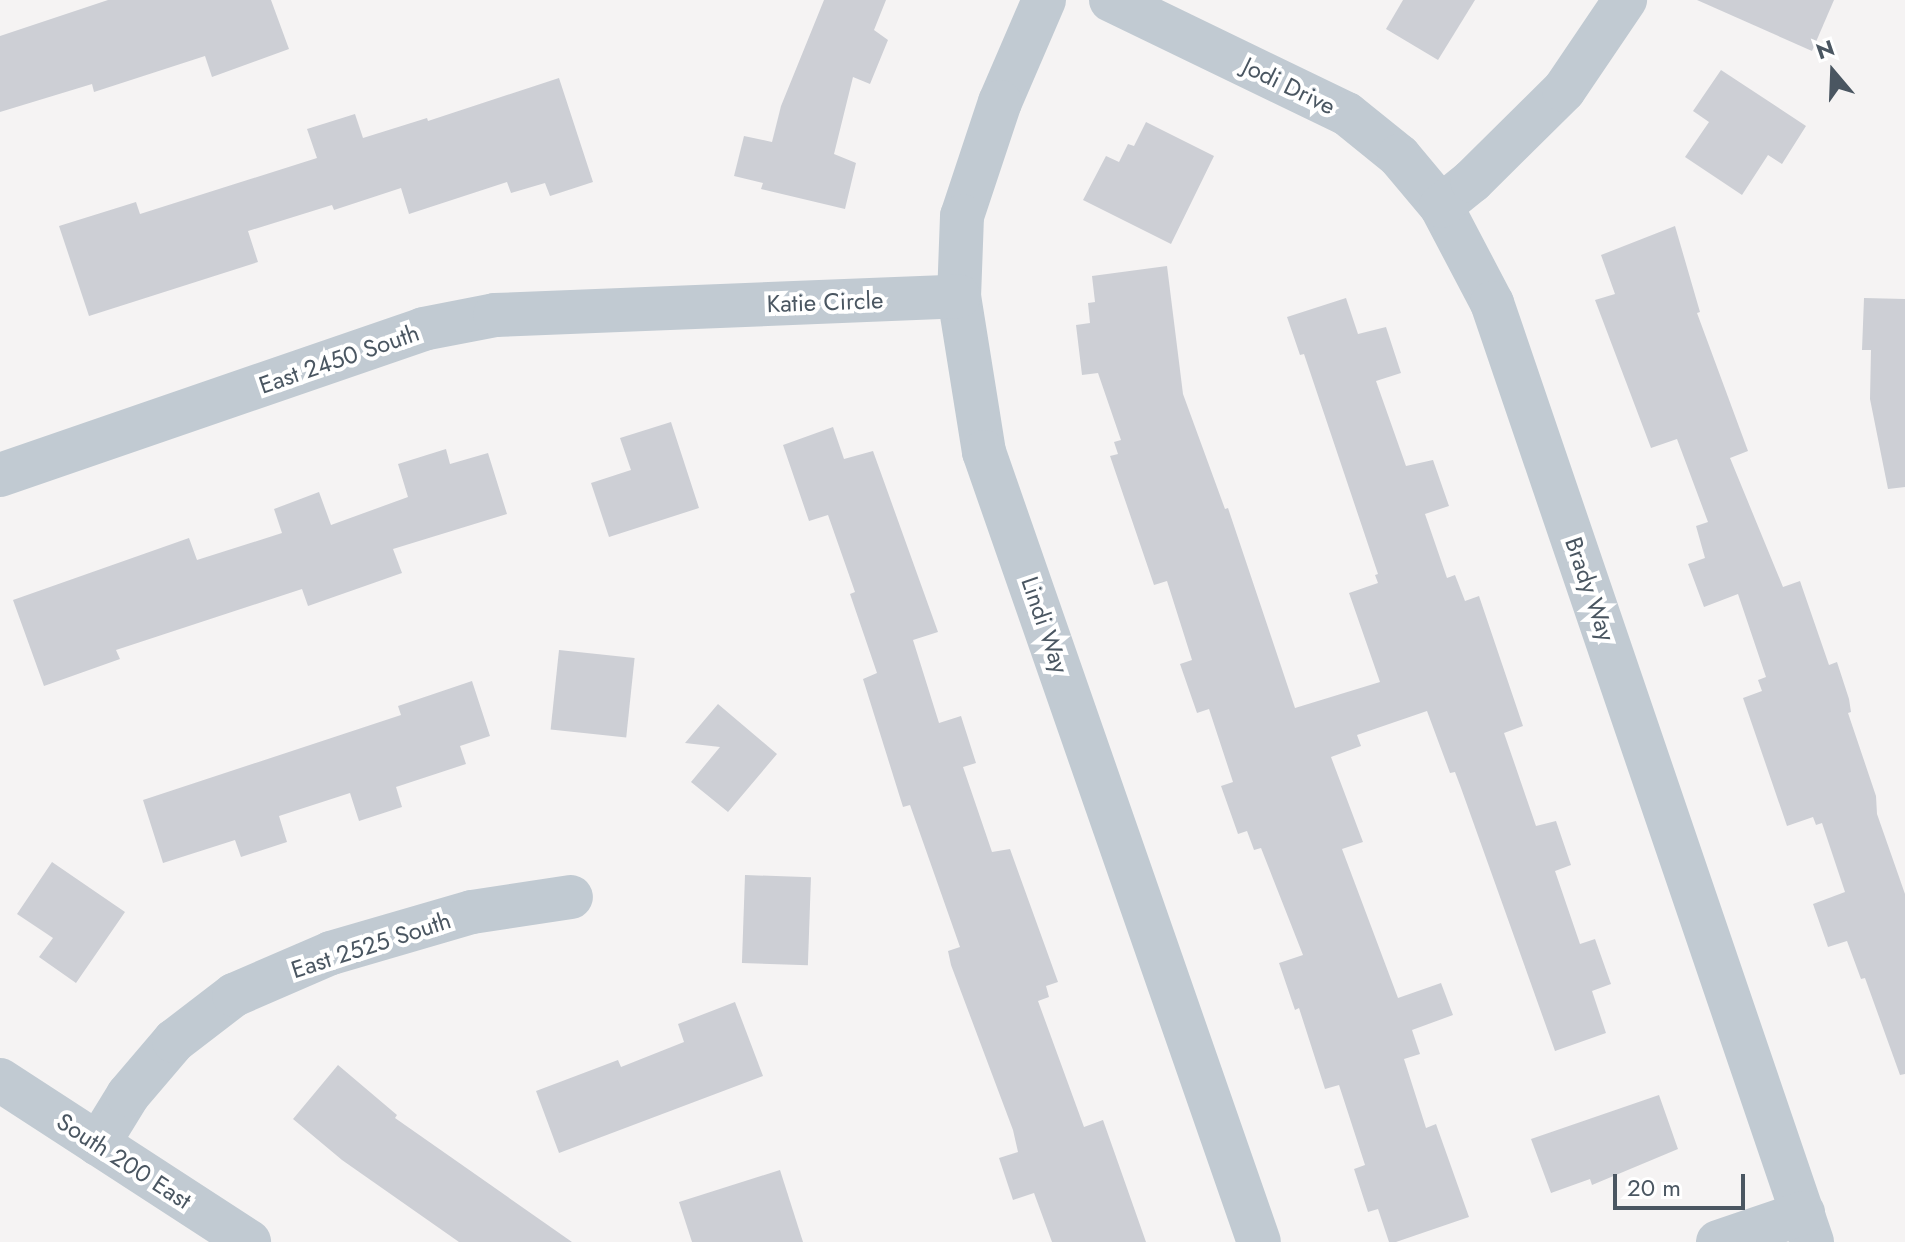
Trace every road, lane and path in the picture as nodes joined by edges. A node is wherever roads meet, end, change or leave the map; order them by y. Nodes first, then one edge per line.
1 (1044, 0) edge
2 (1111, 0) edge
3 (1625, 0) edge
4 (1441, 206) junction
5 (959, 296) junction
6 (690, 307) joint
7 (0, 475) edge
8 (571, 897) dead end
9 (0, 1080) edge
10 (98, 1144) junction
11 (1808, 1227) edge
12 (249, 1242) edge
13 (1259, 1242) edge
14 (1718, 1242) edge

1 - 5 street, Lindi Way
2 - 4 street, Jodi Drive
3 - 4 street
4 - 11 street, Brady Way
5 - 6 street, Katie Circle
5 - 13 street, Lindi Way
6 - 7 street, East 2450 South
8 - 10 street, East 2525 South
9 - 10 street, South 200 East
10 - 12 street, South 200 East
11 - 14 street

